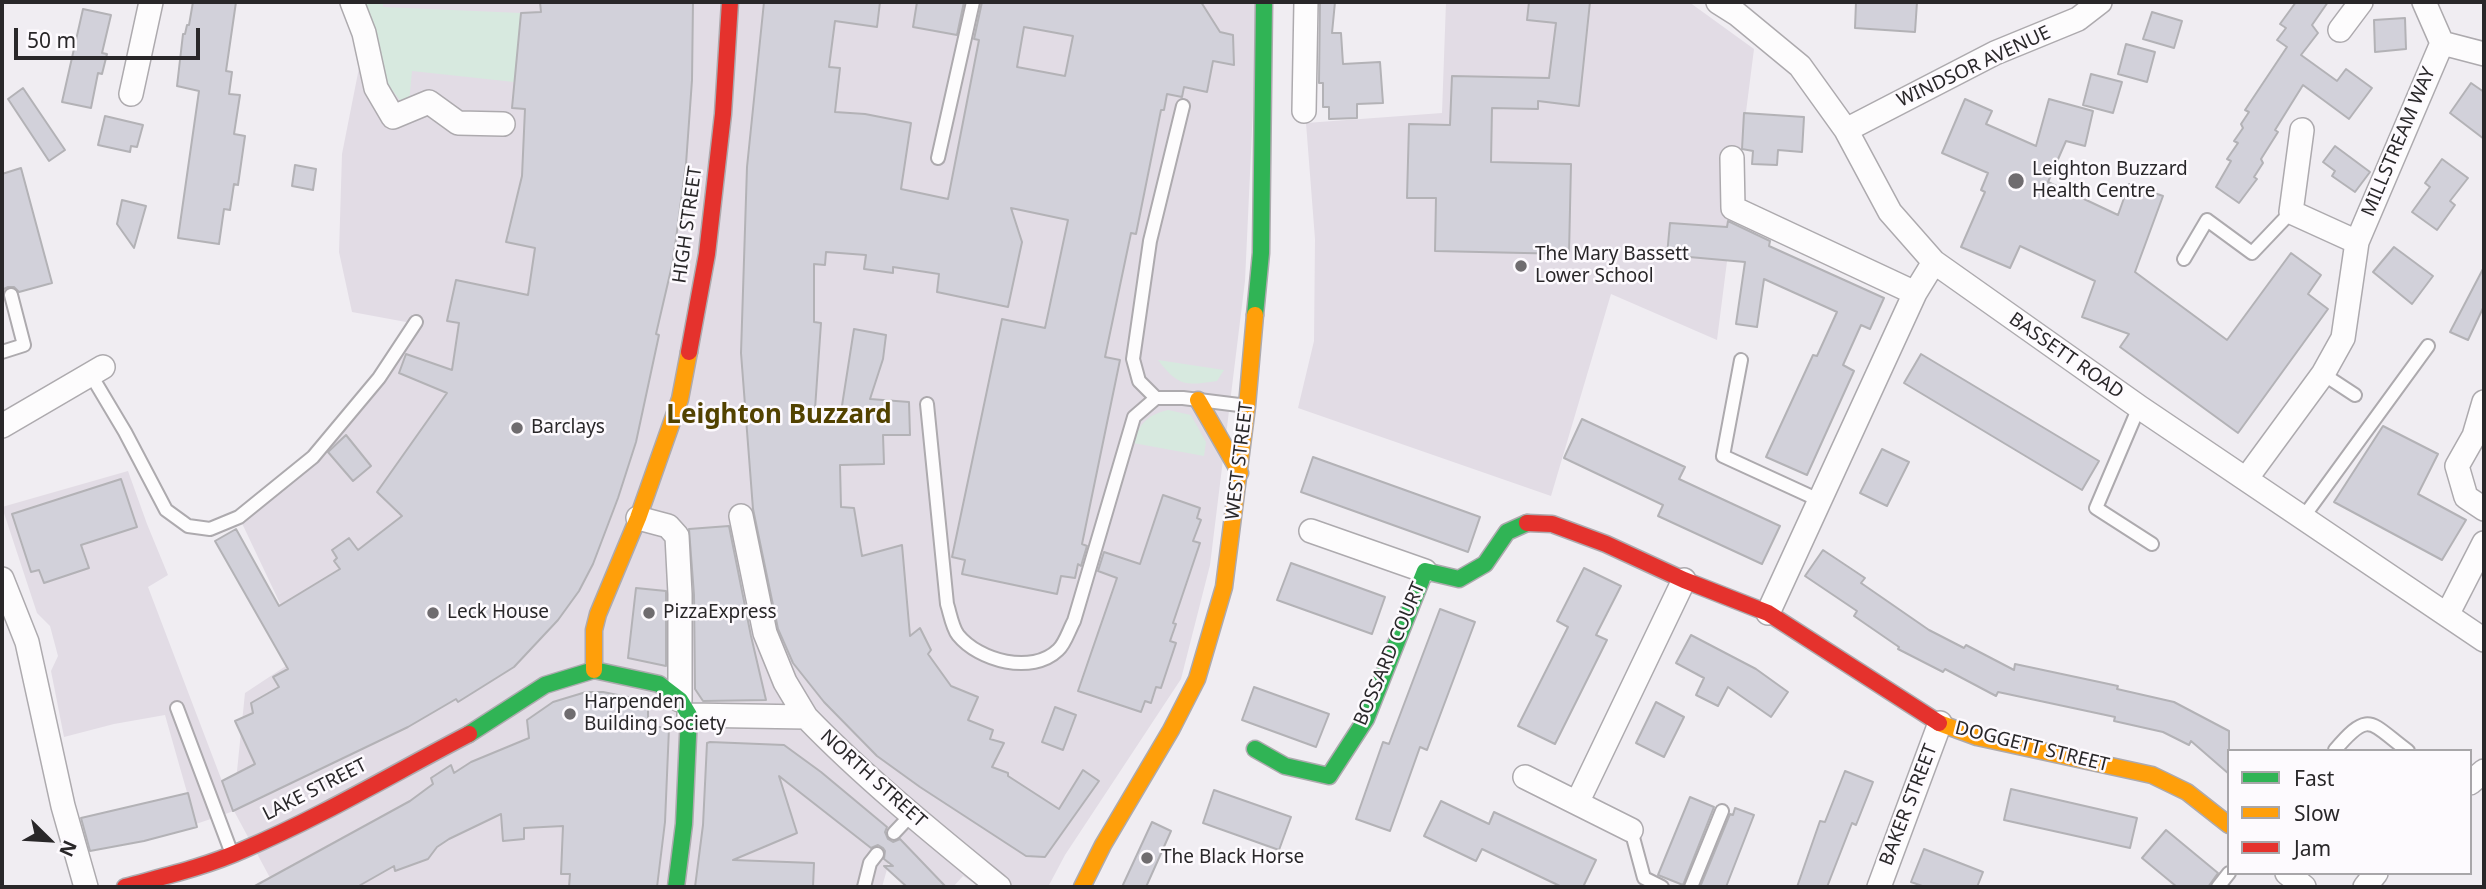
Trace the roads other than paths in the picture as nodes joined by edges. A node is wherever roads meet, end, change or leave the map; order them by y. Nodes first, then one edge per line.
1 (152, 2) edge
2 (352, 2) edge
3 (730, 2) edge
4 (973, 2) edge
5 (1264, 2) edge
6 (1306, 2) edge
7 (1718, 2) edge
8 (2099, 2) edge
9 (2361, 2) edge
10 (2424, 2) edge
11 (2340, 30) dead end
12 (2442, 43) junction
13 (2484, 54) edge
14 (131, 94) dead end
15 (1183, 106) dead end
16 (1304, 111) dead end
17 (503, 124) dead end
18 (1846, 130) junction
19 (2302, 130) dead end
20 (938, 158) dead end
21 (1732, 158) dead end
22 (2291, 212) junction
23 (2357, 242) junction
24 (2183, 259) dead end
25 (1934, 262) junction
26 (1915, 293) junction
27 (10, 295) dead end
28 (416, 321) dead end
29 (2428, 346) dead end
30 (2, 352) edge
31 (1741, 360) dead end
32 (97, 371) joint
33 (2323, 374) junction
34 (2355, 394) dead end
35 (1156, 398) junction
36 (1198, 400) junction
37 (2484, 402) edge
38 (927, 404) dead end
39 (1247, 406) junction
40 (2139, 407) junction
41 (2, 426) edge
42 (1240, 473) junction
43 (2246, 479) junction
44 (1821, 501) junction
45 (2484, 509) edge
46 (741, 516) dead end
47 (638, 518) junction
48 (2302, 519) junction
49 (1311, 531) dead end
50 (2484, 543) edge
51 (2152, 544) dead end
52 (1485, 564) joint
53 (1425, 571) junction
54 (2, 579) edge
55 (1684, 580) junction
56 (1768, 613) junction
57 (2446, 615) junction
58 (2484, 640) edge
59 (594, 670) junction
60 (177, 708) dead end
61 (685, 708) junction
62 (806, 717) junction
63 (1940, 723) junction
64 (1255, 749) dead end
65 (2336, 749) edge
66 (2405, 749) edge
67 (1525, 778) dead end
68 (1577, 803) junction
69 (1722, 811) dead end
70 (911, 815) junction
71 (2227, 823) edge
72 (1631, 830) joint
73 (894, 833) dead end
74 (237, 852) junction
75 (877, 854) dead end
76 (2289, 875) edge
77 (86, 887) edge
78 (125, 887) edge
79 (676, 887) edge
80 (863, 887) edge
81 (999, 887) edge
82 (1082, 887) edge
83 (1662, 887) edge
84 (1691, 887) edge
85 (1879, 887) edge
86 (2304, 887) edge

1 - 14 street
2 - 17 street
3 - 47 street, HIGH STREET
4 - 20 lane
5 - 39 street, WEST STREET
6 - 16 street
7 - 18 street, BASSETT ROAD
8 - 18 street, WINDSOR AVENUE
9 - 11 street
10 - 12 street, MILLSTREAM WAY
12 - 13 street, MILLSTREAM WAY
12 - 23 street, MILLSTREAM WAY
15 - 35 lane
18 - 25 street, BASSETT ROAD
19 - 22 street
21 - 26 street
22 - 23 street, MILLSTREAM WAY
22 - 24 lane
23 - 33 street, MILLSTREAM WAY
25 - 26 street
25 - 40 street, BASSETT ROAD
26 - 44 street
27 - 30 lane
28 - 32 lane
29 - 48 lane
31 - 44 lane
32 - 41 street
33 - 34 lane
33 - 43 street, MILLSTREAM WAY
35 - 36 lane
35 - 38 lane
36 - 39 lane
36 - 42 street
37 - 45 street
39 - 42 street, WEST STREET
40 - 43 street, BASSETT ROAD
40 - 51 lane
42 - 82 street, WEST STREET
43 - 48 street, BASSETT ROAD
44 - 56 street
46 - 62 street
47 - 59 street, HIGH STREET
47 - 61 street
48 - 57 street, BASSETT ROAD
49 - 53 street, BOSSARD COURT
50 - 57 street
52 - 53 street, BOSSARD COURT
52 - 55 street, DOGGETT STREET
53 - 64 street, BOSSARD COURT
54 - 77 street
55 - 56 street, DOGGETT STREET
55 - 68 street
56 - 63 street, DOGGETT STREET
57 - 58 street, BASSETT ROAD
59 - 61 street
59 - 74 street, LAKE STREET
60 - 74 lane
61 - 62 street, NORTH STREET
61 - 79 street
62 - 70 street, NORTH STREET
63 - 71 street, DOGGETT STREET
63 - 85 street, BAKER STREET
65 - 66 lane
67 - 68 street
68 - 72 street
69 - 84 lane
70 - 73 lane
70 - 81 street, NORTH STREET
72 - 83 lane
74 - 78 street, LAKE STREET
75 - 80 lane
76 - 86 street

